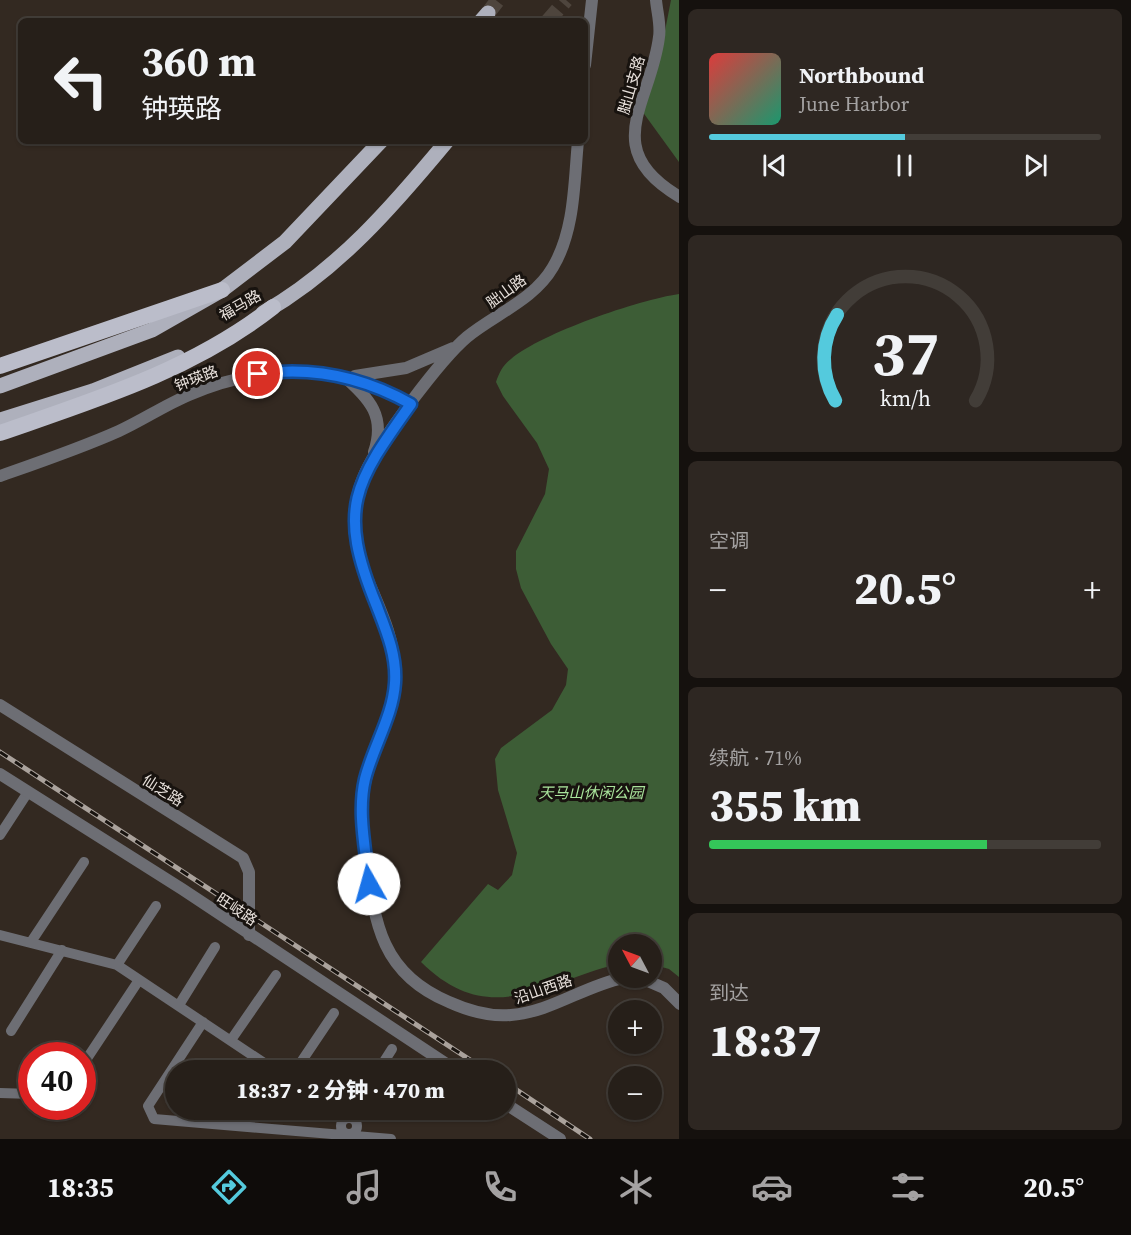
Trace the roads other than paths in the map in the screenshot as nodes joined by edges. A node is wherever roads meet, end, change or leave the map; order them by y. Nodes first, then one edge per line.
1 (592, 0) edge
2 (656, 0) edge
3 (588, 37) edge
4 (378, 144) edge
5 (444, 144) edge
6 (578, 144) edge
7 (679, 196) edge
8 (222, 290) junction
9 (273, 307) junction
10 (457, 346) junction
11 (0, 366) edge
12 (344, 376) junction
13 (0, 386) edge
14 (411, 404) junction
15 (0, 420) edge
16 (0, 433) edge
17 (371, 461) junction
18 (0, 476) edge
19 (0, 705) edge
20 (0, 774) edge
21 (28, 792) junction
22 (0, 835) edge
23 (84, 862) dead end
24 (156, 906) dead end
25 (0, 935) edge
26 (249, 935) junction
27 (32, 942) junction
28 (215, 947) dead end
29 (62, 950) junction
30 (117, 965) junction
31 (276, 975) dead end
32 (139, 980) junction
33 (608, 983) edge
34 (662, 987) edge
35 (679, 1003) edge
36 (179, 1005) junction
37 (334, 1013) dead end
38 (203, 1022) junction
39 (11, 1031) dead end
40 (231, 1040) junction
41 (96, 1045) edge
42 (392, 1049) dead end
43 (260, 1060) edge
44 (302, 1060) edge
45 (385, 1060) edge
46 (440, 1060) edge
47 (0, 1093) edge
48 (18, 1094) edge
49 (516, 1110) edge
50 (355, 1120) edge
51 (348, 1135) junction
52 (391, 1139) edge
53 (560, 1139) edge

1 - 3 street
2 - 7 street, 胐山支路
4 - 8 main road, 福马路
5 - 9 main road, 福马路
6 - 10 street, 胐山路
8 - 11 highway
8 - 13 main road, 福马路
9 - 15 main road, 福马路
9 - 16 highway
10 - 12 street
10 - 14 street, 胐山路
12 - 14 street, 钟瑛路
12 - 17 street
12 - 18 street, 钟瑛路
14 - 17 street, 沿山西路
17 - 33 street, 沿山西路
19 - 26 street, 仙芝路
20 - 21 street, 旺岐路
21 - 22 street
21 - 26 street, 旺岐路
23 - 27 street
24 - 30 street
25 - 27 street
26 - 46 street, 旺岐路
27 - 29 street
28 - 36 street
29 - 30 street
29 - 39 street
30 - 32 street
31 - 40 street
32 - 36 street
32 - 41 street
34 - 35 street
36 - 38 street
37 - 44 street
38 - 40 street
38 - 51 street
40 - 43 street
42 - 45 street
47 - 48 street
49 - 53 street
50 - 51 street
51 - 52 street

